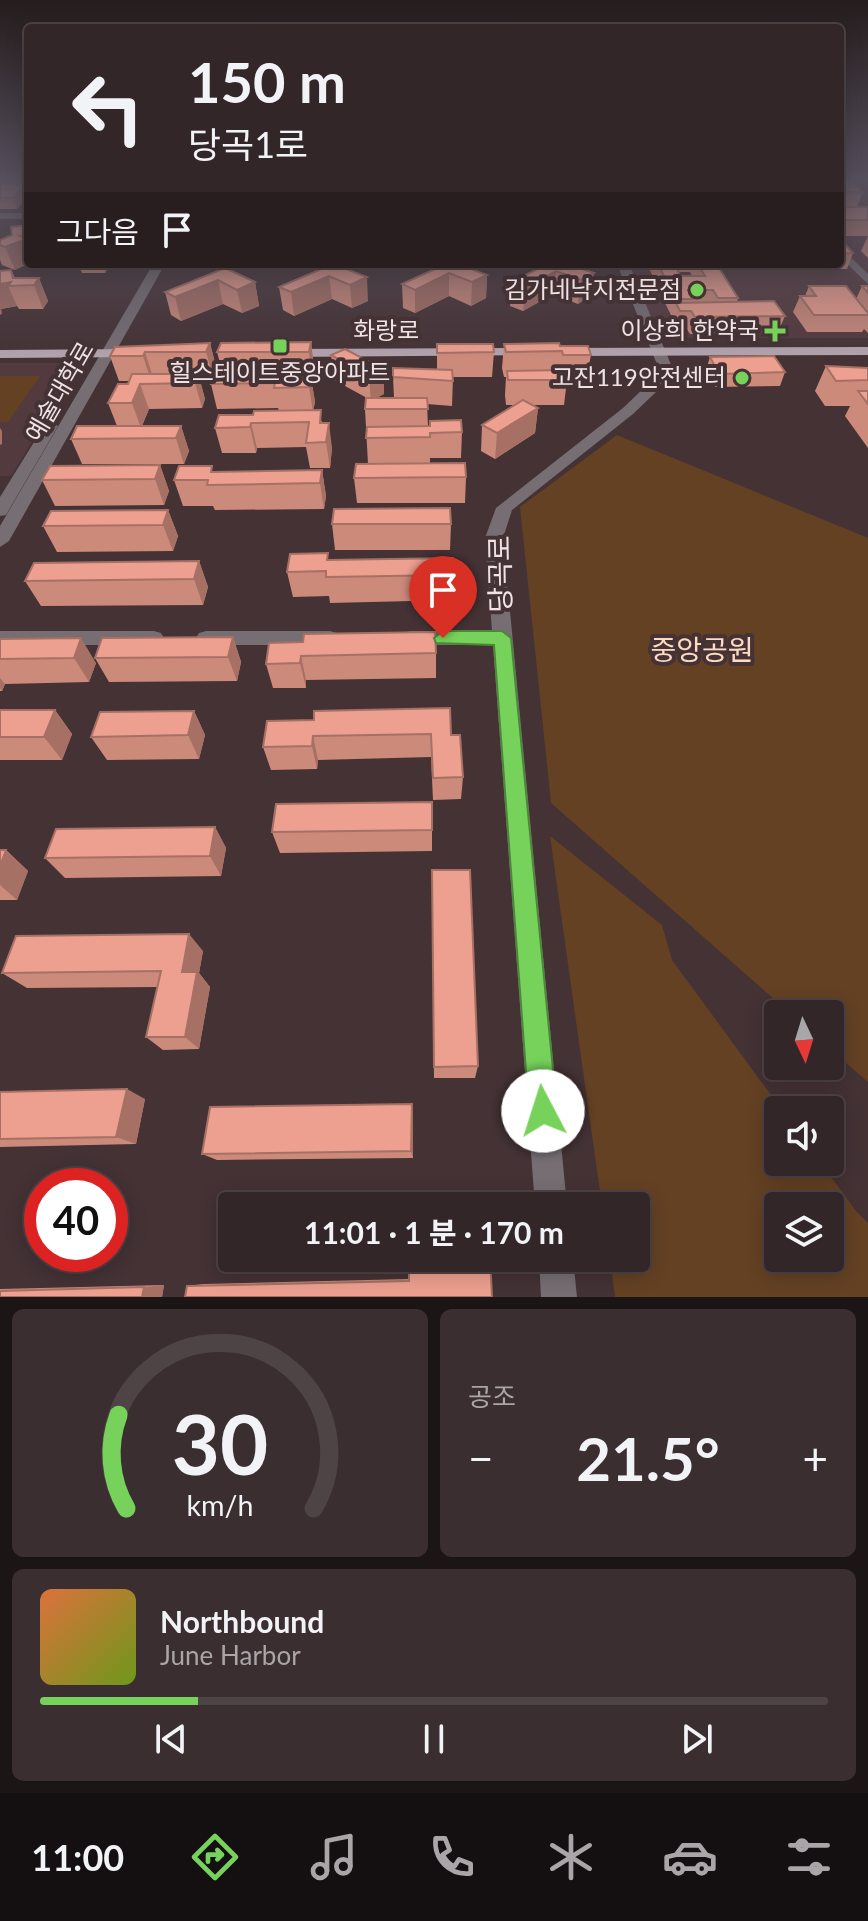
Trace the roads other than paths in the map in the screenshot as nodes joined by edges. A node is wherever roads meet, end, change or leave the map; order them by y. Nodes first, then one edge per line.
1 (844, 254) edge
2 (144, 268) edge
3 (156, 268) edge
4 (625, 268) edge
5 (868, 281) edge
6 (868, 351) edge
7 (661, 352) junction
8 (100, 353) junction
9 (152, 353) edge
10 (263, 353) edge
11 (0, 354) edge
12 (0, 511) edge
13 (0, 541) edge
14 (0, 638) edge
15 (343, 638) edge
16 (391, 638) edge
17 (502, 638) junction
18 (550, 1192) edge
19 (557, 1272) edge
20 (559, 1297) edge

1 - 5 street
2 - 8 street, 예술대학로
3 - 8 street, 예술대학로
4 - 7 street
6 - 7 main road, 화랑로
7 - 10 main road, 화랑로
7 - 17 street, 당곡로
8 - 9 main road
8 - 11 main road
8 - 12 street, 예술대학로
8 - 13 street, 예술대학로
14 - 15 street
16 - 17 street
17 - 18 street, 당곡로
19 - 20 street

